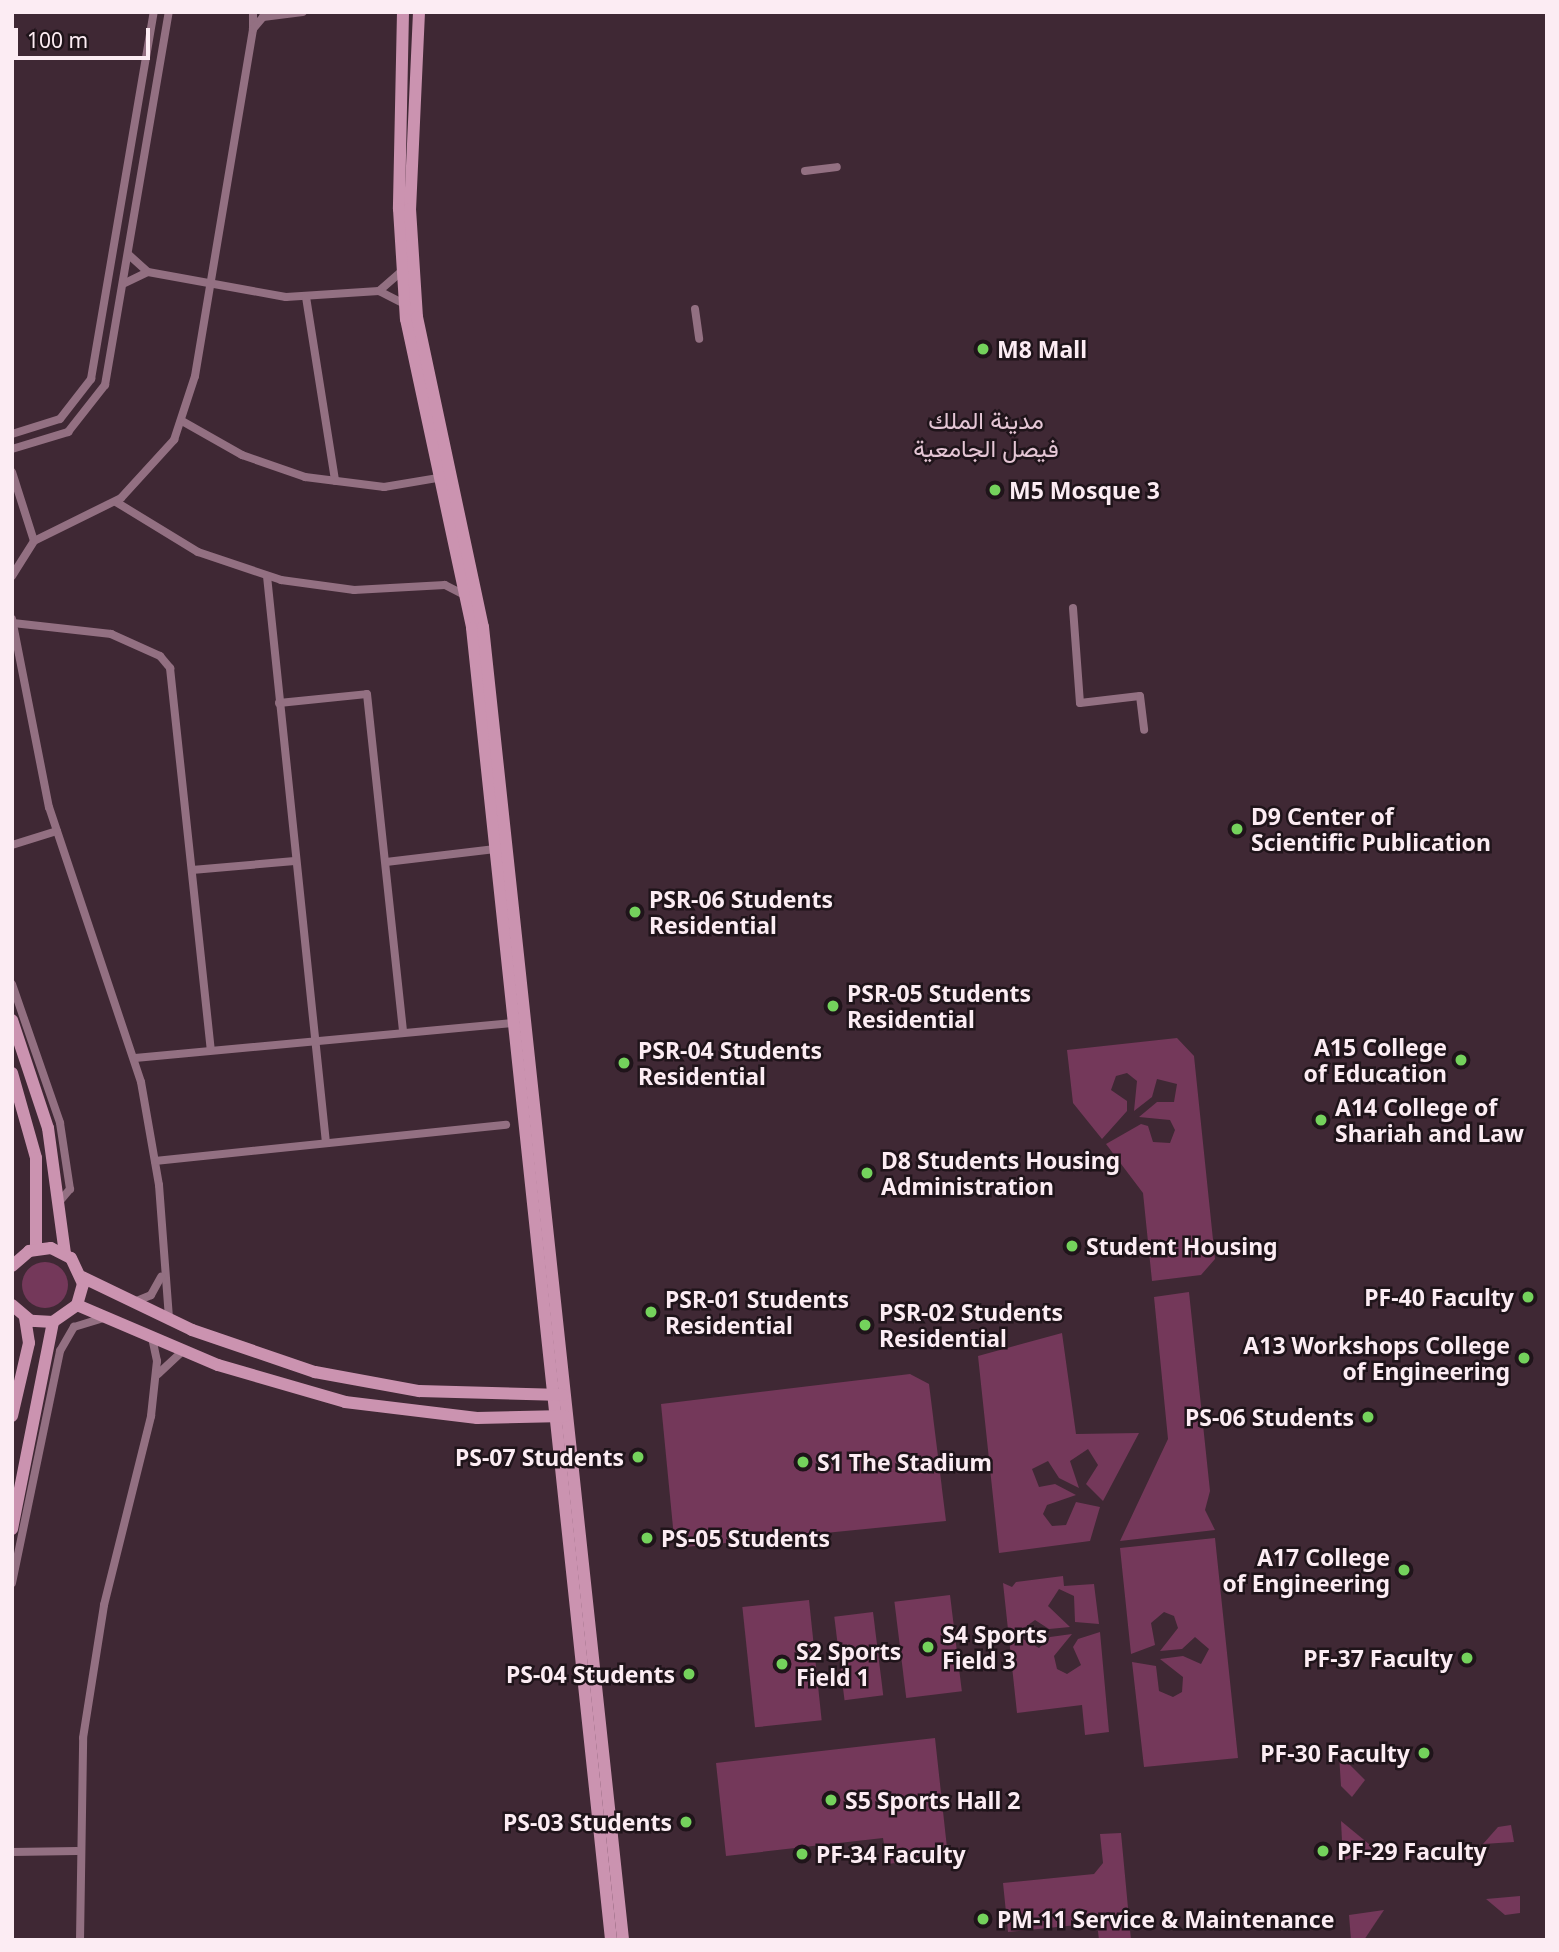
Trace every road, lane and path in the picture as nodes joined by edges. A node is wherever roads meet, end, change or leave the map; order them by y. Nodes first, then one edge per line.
1 (154, 12) edge
2 (169, 12) edge
3 (253, 12) edge
4 (303, 12) edge
5 (392, 12) edge
6 (419, 12) edge
7 (403, 18) edge
8 (253, 29) junction
9 (837, 167) dead end
10 (804, 171) dead end
11 (129, 255) junction
12 (402, 271) junction
13 (148, 272) junction
14 (125, 283) junction
15 (210, 285) junction
16 (379, 291) junction
17 (306, 297) junction
18 (404, 304) junction
19 (695, 309) dead end
20 (699, 339) dead end
21 (182, 421) junction
22 (12, 434) edge
23 (12, 449) edge
24 (12, 472) edge
25 (438, 478) junction
26 (335, 481) junction
27 (116, 502) junction
28 (34, 541) junction
29 (460, 563) junction
30 (12, 576) edge
31 (267, 576) junction
32 (445, 585) junction
33 (467, 596) junction
34 (1073, 608) dead end
35 (12, 621) edge
36 (279, 703) junction
37 (1144, 730) dead end
38 (57, 831) junction
39 (12, 845) edge
40 (495, 849) junction
41 (296, 861) junction
42 (386, 862) junction
43 (192, 870) junction
44 (12, 984) edge
45 (12, 1020) edge
46 (514, 1023) junction
47 (403, 1029) junction
48 (314, 1039) junction
49 (211, 1049) junction
50 (135, 1058) junction
51 (12, 1073) edge
52 (506, 1125) dead end
53 (326, 1143) junction
54 (155, 1161) junction
55 (59, 1202) junction
56 (36, 1248) junction
57 (65, 1253) junction
58 (12, 1266) edge
59 (163, 1268) junction
60 (82, 1277) junction
61 (163, 1293) junction
62 (151, 1295) junction
63 (131, 1303) junction
64 (12, 1304) edge
65 (77, 1306) junction
66 (110, 1317) junction
67 (25, 1318) junction
68 (169, 1320) junction
69 (53, 1322) junction
70 (152, 1337) junction
71 (183, 1351) junction
72 (24, 1373) junction
73 (157, 1377) junction
74 (12, 1384) edge
75 (561, 1395) junction
76 (12, 1416) edge
77 (563, 1416) junction
78 (12, 1530) edge
79 (12, 1583) edge
80 (77, 1851) junction
81 (12, 1852) edge
82 (80, 1940) edge
83 (611, 1940) edge
84 (623, 1940) edge

1 - 22 street
2 - 11 street
3 - 8 street
4 - 8 street
5 - 7 street
6 - 75 main road
7 - 12 main road
8 - 15 street
9 - 10 street
11 - 13 street
11 - 14 street
12 - 16 street
12 - 18 main road
13 - 14 street
13 - 15 street
14 - 23 street
15 - 17 street
15 - 21 street
16 - 17 street
16 - 18 street
17 - 26 street
18 - 25 main road
19 - 20 street
21 - 26 street
21 - 27 street
24 - 28 street
25 - 26 street
25 - 29 main road
27 - 28 street
27 - 31 street
28 - 30 street
29 - 32 street
29 - 33 main road
31 - 32 street
31 - 36 street
32 - 33 street
33 - 40 main road
34 - 37 street
35 - 38 street
35 - 43 street
36 - 41 street
36 - 42 street
38 - 39 street
38 - 50 street
40 - 42 street
40 - 46 main road
41 - 43 street
41 - 48 street
42 - 47 street
43 - 49 street
44 - 55 street
45 - 55 main road
46 - 47 street
46 - 75 main road
47 - 48 street
48 - 49 street
48 - 53 street
49 - 50 street
50 - 54 street
51 - 56 main road
52 - 53 street
53 - 54 street
54 - 59 street
55 - 57 main road
56 - 57 main road
56 - 58 main road
57 - 60 main road
59 - 61 street
59 - 62 street
60 - 63 main road
60 - 65 main road
61 - 62 street
61 - 68 street
62 - 63 street
63 - 68 main road
64 - 67 main road
65 - 66 main road
65 - 69 main road
66 - 70 main road
66 - 79 street
67 - 69 main road
67 - 72 main road
68 - 75 main road
69 - 78 main road
70 - 71 main road
70 - 73 street
71 - 73 street
71 - 77 main road
72 - 74 street
72 - 76 main road
73 - 80 street
75 - 77 main road
77 - 83 main road
77 - 84 main road
80 - 81 street
80 - 82 street

